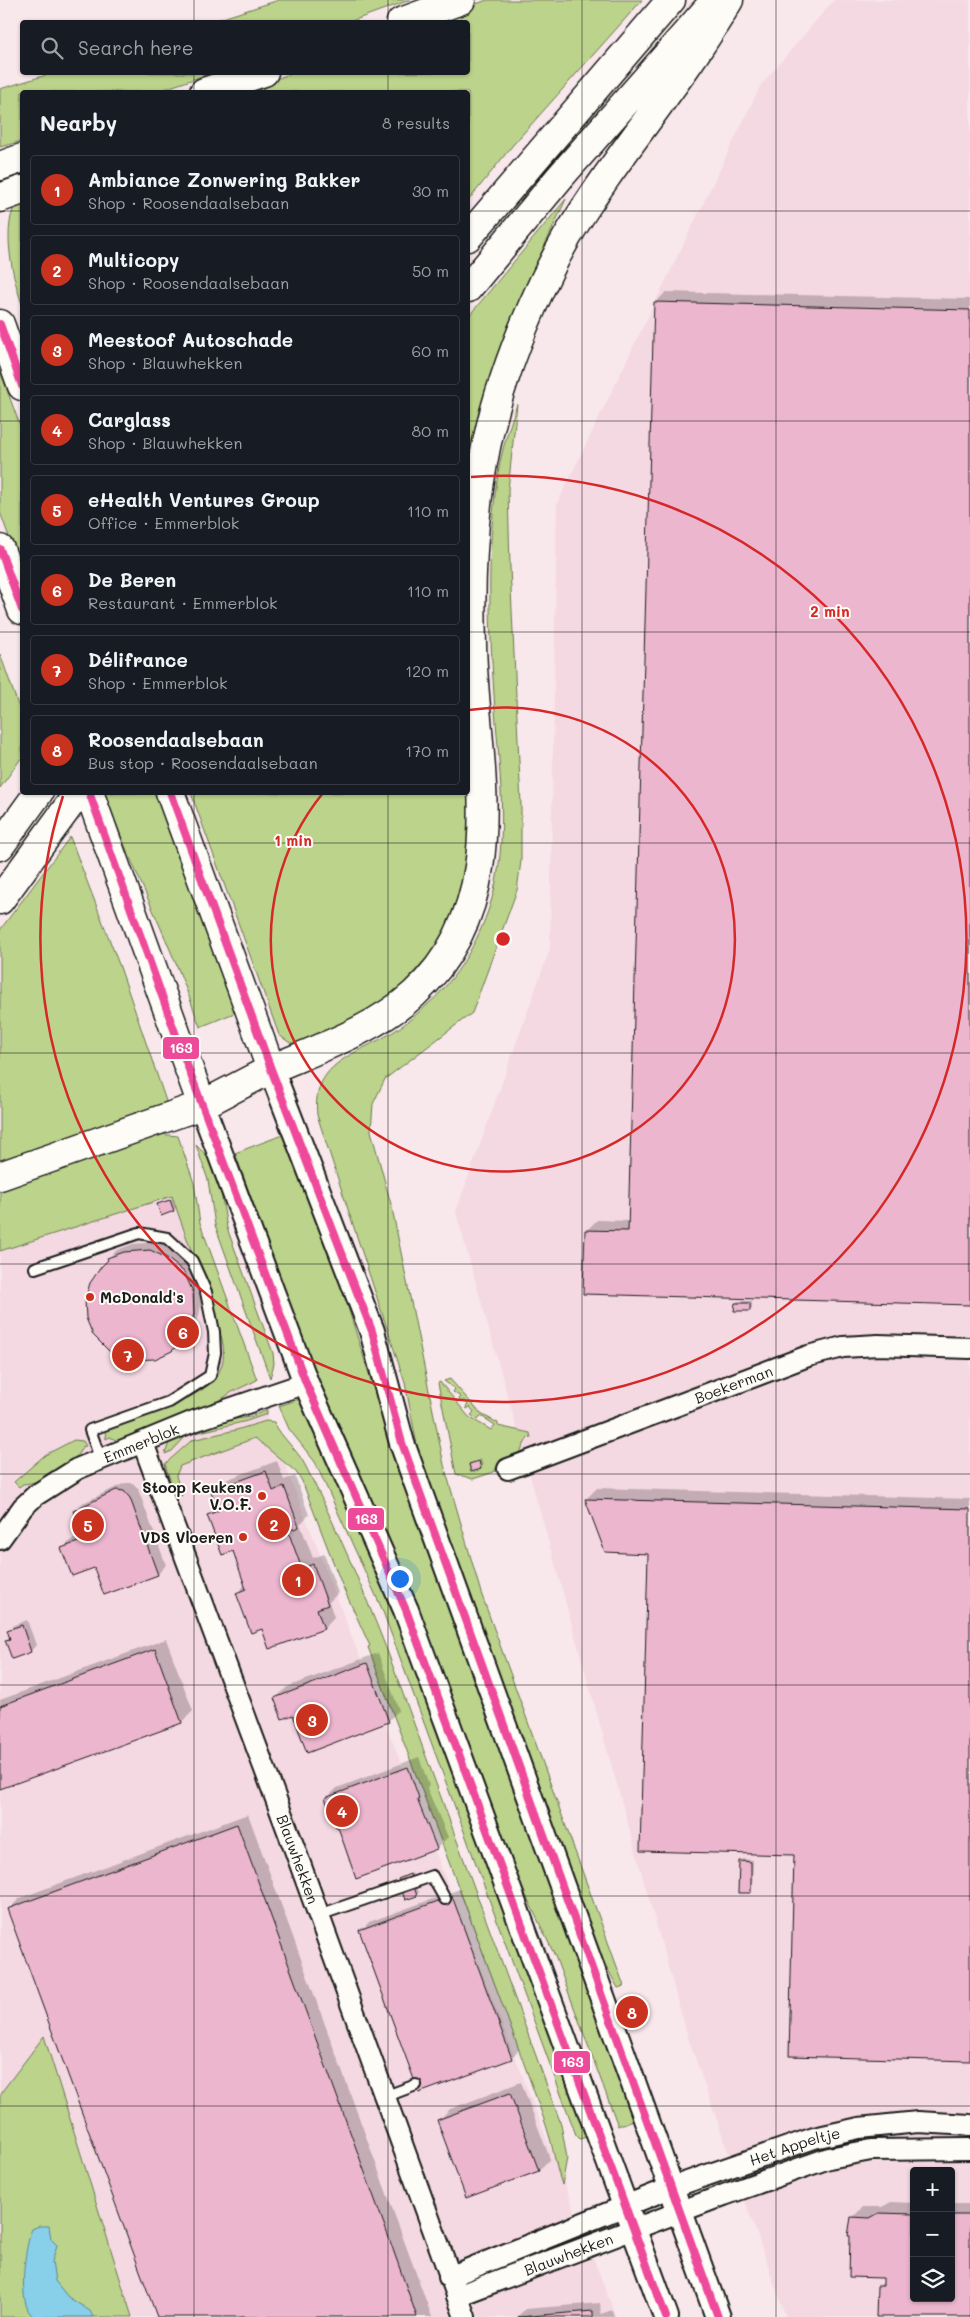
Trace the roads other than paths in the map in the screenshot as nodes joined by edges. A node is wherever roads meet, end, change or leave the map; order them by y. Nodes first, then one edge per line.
1 (461, 0) edge
2 (671, 0) edge
3 (716, 0) edge
4 (729, 0) edge
5 (406, 20) edge
6 (255, 75) edge
7 (210, 90) edge
8 (20, 159) edge
9 (0, 166) edge
10 (20, 191) edge
11 (0, 198) edge
12 (470, 235) edge
13 (470, 286) edge
14 (0, 324) edge
15 (20, 380) edge
16 (0, 549) edge
17 (20, 604) edge
18 (37, 795) edge
19 (78, 795) edge
20 (90, 795) edge
21 (171, 795) edge
22 (0, 846) edge
23 (0, 900) edge
24 (271, 1069) junction
25 (202, 1106) junction
26 (0, 1176) edge
27 (35, 1268) dead end
28 (970, 1348) edge
29 (306, 1383) junction
30 (143, 1442) junction
31 (101, 1460) junction
32 (508, 1469) dead end
33 (0, 1540) edge
34 (445, 1899) dead end
35 (319, 1915) junction
36 (416, 2085) dead end
37 (384, 2097) junction
38 (970, 2125) edge
39 (970, 2149) edge
40 (670, 2188) junction
41 (626, 2206) junction
42 (680, 2212) junction
43 (634, 2229) junction
44 (449, 2277) junction
45 (457, 2296) junction
46 (464, 2317) edge
47 (666, 2317) edge
48 (718, 2317) edge

1 - 5 main road
2 - 12 main road
3 - 13 main road
4 - 24 main road
6 - 7 main road
8 - 9 main road
10 - 11 main road
14 - 15 main road
16 - 17 main road
18 - 22 main road
19 - 23 main road
20 - 25 main road
21 - 24 main road
24 - 25 main road
24 - 40 street
25 - 26 main road
25 - 29 street
27 - 31 lane
28 - 32 street, Boekerman
29 - 30 street, Emmerblok
29 - 41 street
30 - 31 street, Emmerblok
30 - 35 street, Blauwhekken
31 - 33 street, Emmerblok
34 - 35 lane
35 - 37 street, Blauwhekken
36 - 37 lane
37 - 44 street, Blauwhekken
38 - 40 street, Het Appeltje
39 - 42 street, Het Appeltje
40 - 41 street, Het Appeltje
40 - 42 street
41 - 43 street
41 - 44 street, Blauwhekken
42 - 43 street, Blauwhekken
42 - 48 street
43 - 45 street, Blauwhekken
43 - 47 street
44 - 45 street, Blauwhekken
45 - 46 street, Blauwhekken

